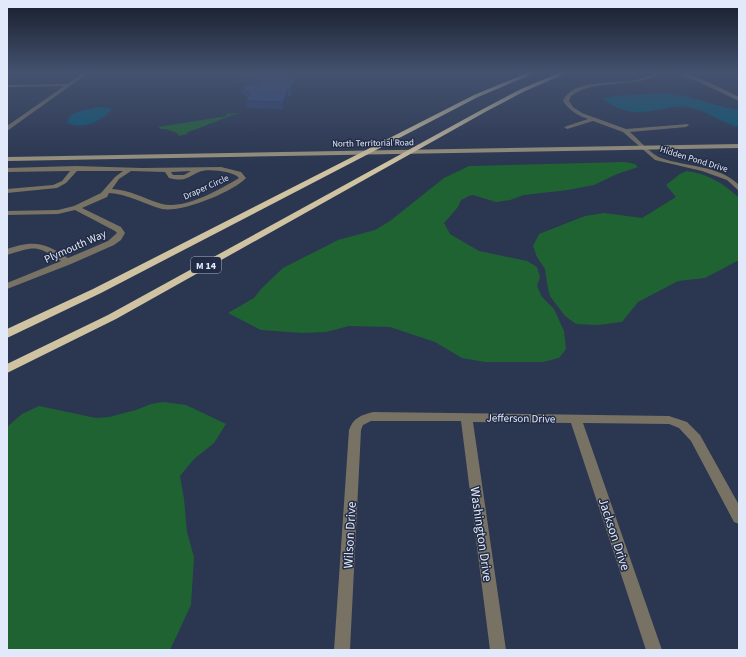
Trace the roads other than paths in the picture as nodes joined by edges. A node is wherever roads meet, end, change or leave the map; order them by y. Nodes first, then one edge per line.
1 (43, 104) edge
2 (462, 104) edge
3 (497, 104) edge
4 (567, 104) edge
5 (594, 119) junction
6 (686, 124) dead end
7 (567, 127) dead end
8 (7, 129) edge
9 (625, 131) junction
10 (739, 146) edge
11 (644, 147) junction
12 (7, 159) edge
13 (76, 168) junction
14 (7, 170) edge
15 (129, 170) junction
16 (729, 179) junction
17 (739, 179) edge
18 (739, 189) edge
19 (108, 191) junction
20 (7, 192) edge
21 (76, 208) junction
22 (7, 214) edge
23 (24, 214) junction
24 (7, 217) edge
25 (7, 252) edge
26 (68, 262) junction
27 (7, 286) edge
28 (7, 334) edge
29 (7, 370) edge
30 (466, 417) junction
31 (576, 418) junction
32 (360, 421) joint
33 (737, 511) edge
34 (342, 650) edge
35 (498, 650) edge
36 (654, 650) edge

1 - 8 street
2 - 28 highway, M 14
3 - 29 highway, M 14
4 - 5 street
5 - 7 street
5 - 9 street
6 - 9 street
9 - 11 street, Hidden Pond Drive
10 - 11 main road, North Territorial Road
11 - 12 main road, North Territorial Road
11 - 16 street, Hidden Pond Drive
13 - 14 street
13 - 15 street
13 - 20 street
15 - 19 street
15 - 19 street, Draper Circle
16 - 17 street
16 - 18 street, Hidden Pond Drive
19 - 21 street
21 - 23 street
21 - 26 street, Plymouth Way
22 - 23 street
23 - 24 street
25 - 26 street
26 - 27 street, Plymouth Way
30 - 31 street, Jefferson Drive
30 - 32 street, Jefferson Drive
30 - 35 street, Washington Drive
31 - 33 street, Jefferson Drive
31 - 36 street, Jackson Drive
32 - 34 street, Wilson Drive

